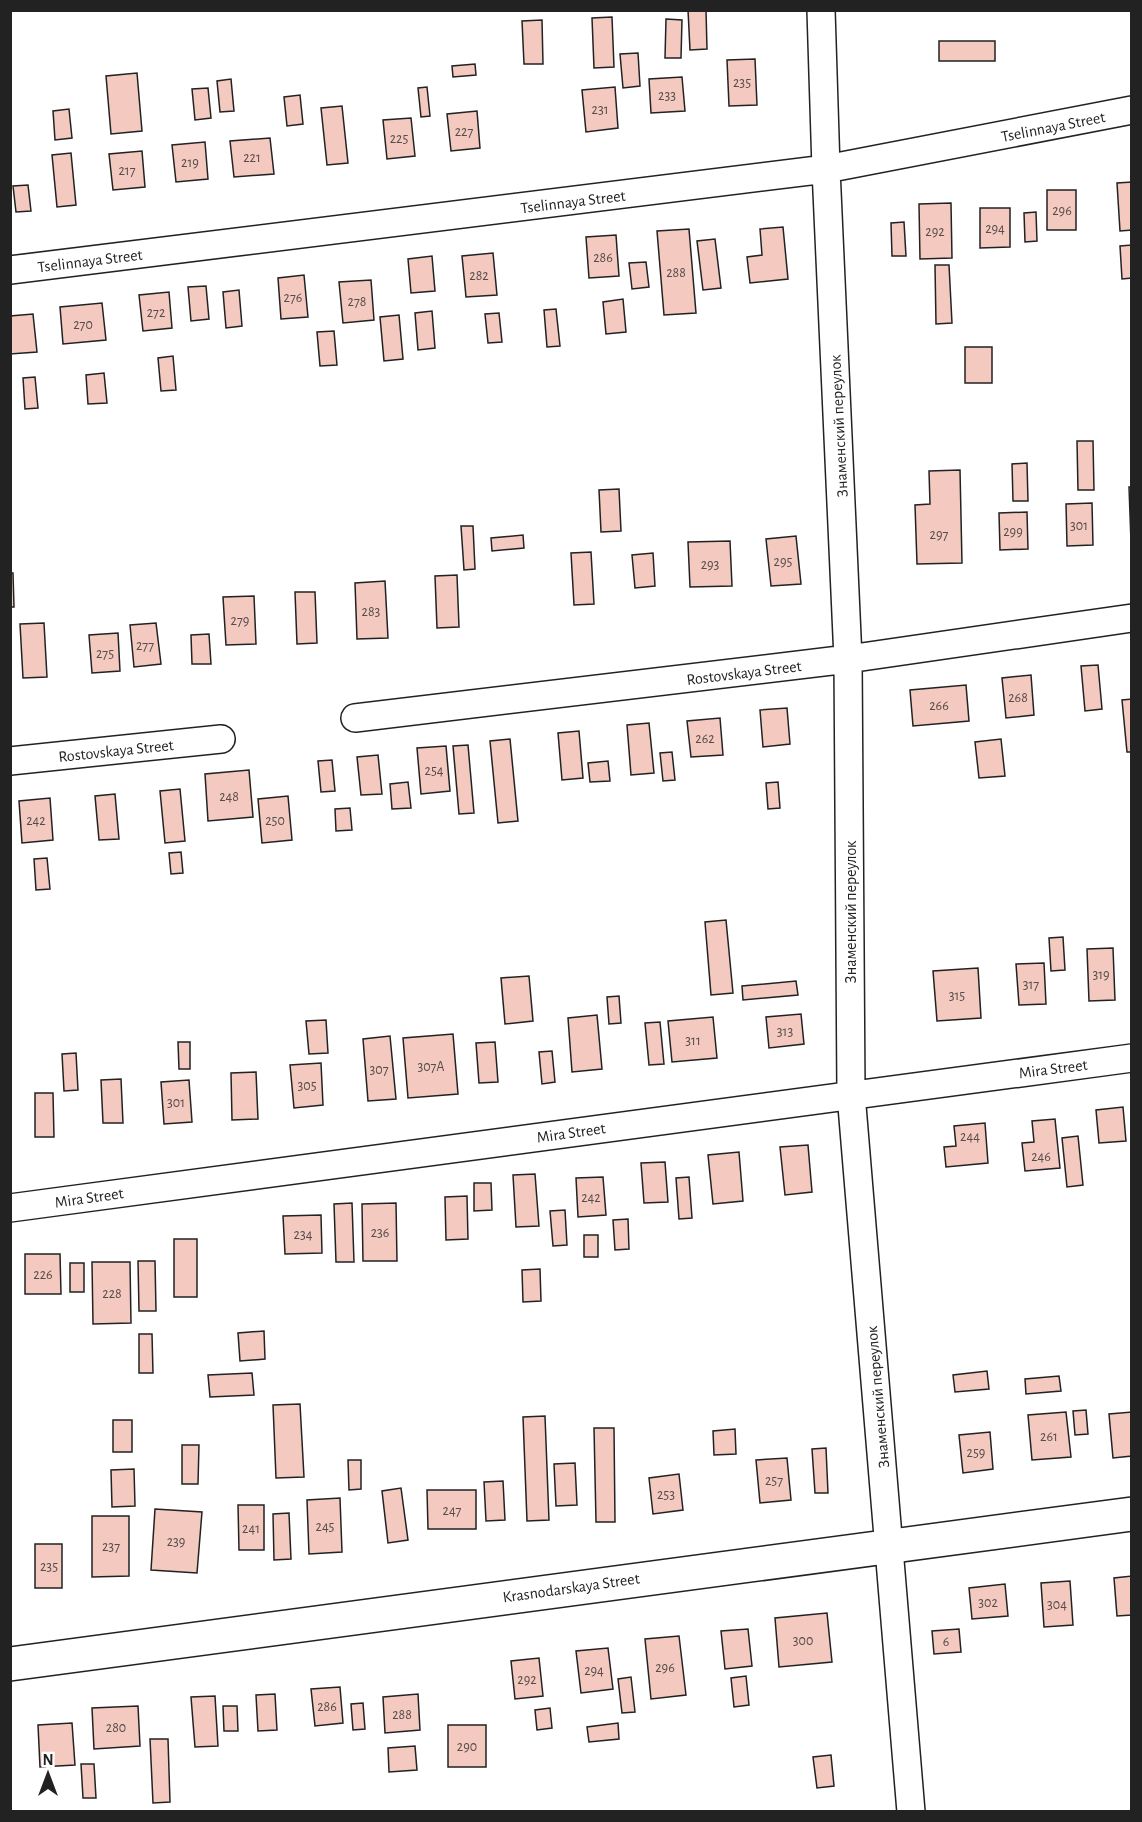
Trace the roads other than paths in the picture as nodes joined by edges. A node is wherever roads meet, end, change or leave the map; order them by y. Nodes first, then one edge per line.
1 (821, 10) edge
2 (1131, 110) edge
3 (826, 170) junction
4 (10, 270) edge
5 (1131, 618) edge
6 (848, 659) junction
7 (355, 718) dead end
8 (220, 739) dead end
9 (10, 761) edge
10 (1131, 1058) edge
11 (850, 1094) junction
12 (10, 1208) edge
13 (1131, 1514) edge
14 (889, 1545) junction
15 (10, 1664) edge
16 (911, 1812) edge

1 - 3 street, Знаменский переулок
2 - 3 street, Tselinnaya Street
3 - 4 street, Tselinnaya Street
3 - 6 street, Знаменский переулок
5 - 6 street, Rostovskaya Street
6 - 7 street, Rostovskaya Street
6 - 11 street, Знаменский переулок
8 - 9 street, Rostovskaya Street
10 - 11 street, Mira Street
11 - 12 street, Mira Street
11 - 14 street, Знаменский переулок
13 - 14 street, Krasnodarskaya Street
14 - 15 street, Krasnodarskaya Street
14 - 16 street, Знаменский переулок

